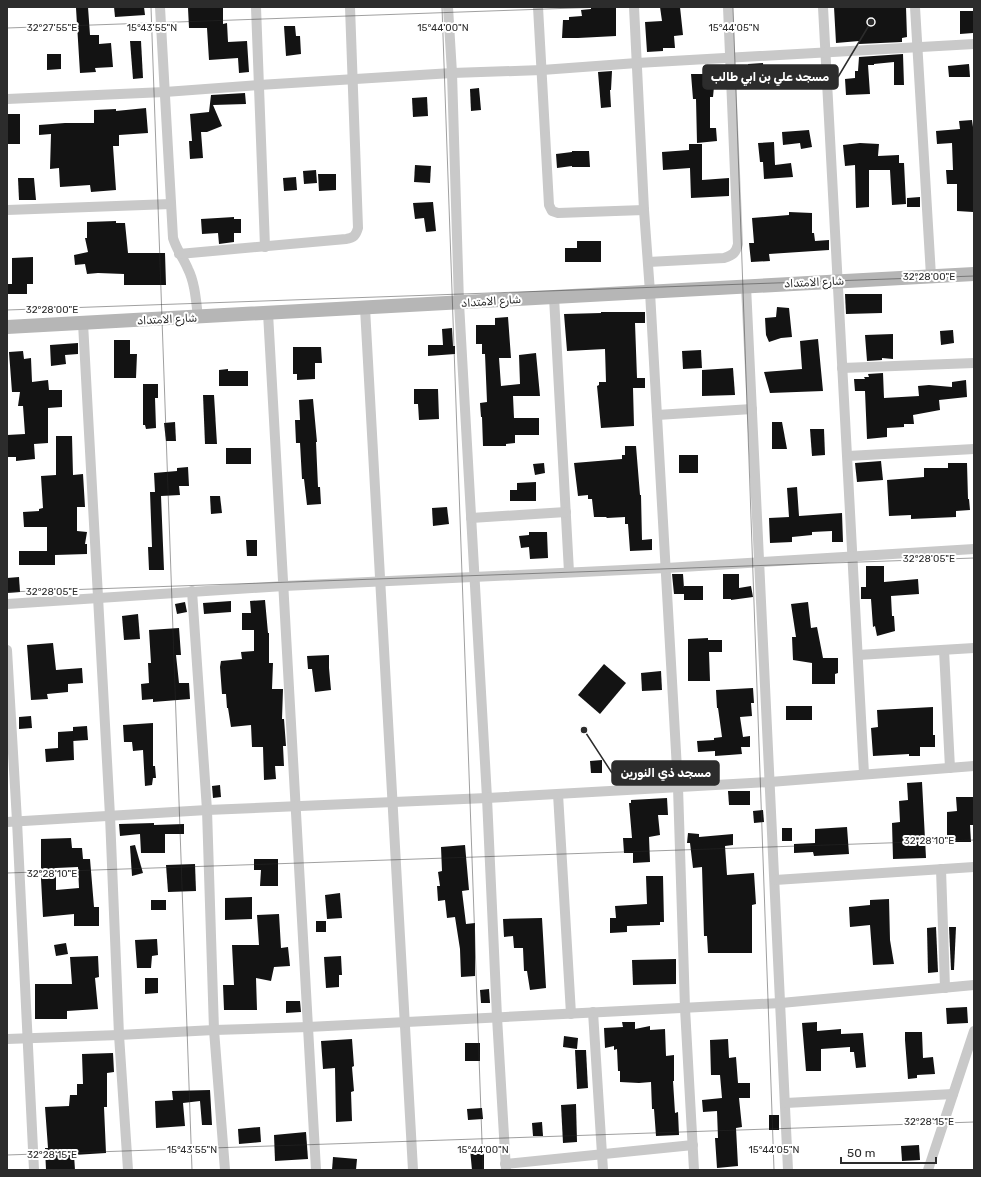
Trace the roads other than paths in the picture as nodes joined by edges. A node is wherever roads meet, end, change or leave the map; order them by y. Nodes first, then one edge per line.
1 (160, 7) edge
2 (256, 7) edge
3 (350, 7) edge
4 (448, 7) edge
5 (538, 7) edge
6 (634, 7) edge
7 (728, 7) edge
8 (823, 7) edge
9 (915, 7) edge
10 (974, 44) edge
11 (917, 47) junction
12 (825, 53) junction
13 (730, 58) junction
14 (637, 63) junction
15 (542, 70) junction
16 (452, 73) junction
17 (353, 79) junction
18 (259, 85) junction
19 (165, 92) junction
20 (7, 99) edge
21 (171, 204) junction
22 (7, 210) edge
23 (644, 210) junction
24 (265, 247) junction
25 (179, 254) junction
26 (648, 262) junction
27 (974, 274) edge
28 (931, 276) junction
29 (837, 281) junction
30 (746, 286) junction
31 (650, 292) junction
32 (554, 297) junction
33 (459, 303) junction
34 (365, 308) junction
35 (268, 313) junction
36 (198, 317) junction
37 (83, 323) junction
38 (7, 327) edge
39 (974, 363) edge
40 (842, 368) junction
41 (752, 409) junction
42 (657, 415) junction
43 (974, 449) edge
44 (848, 456) junction
45 (566, 512) junction
46 (471, 518) junction
47 (974, 549) edge
48 (853, 557) junction
49 (760, 563) junction
50 (666, 568) junction
51 (569, 572) junction
52 (474, 578) junction
53 (381, 582) junction
54 (284, 586) junction
55 (192, 592) junction
56 (97, 597) junction
57 (7, 604) edge
58 (974, 648) edge
59 (7, 650) edge
60 (944, 650) junction
61 (858, 655) junction
62 (974, 766) edge
63 (950, 768) junction
64 (864, 774) junction
65 (770, 782) junction
66 (678, 787) junction
67 (558, 794) junction
68 (487, 798) junction
69 (393, 802) junction
70 (296, 807) junction
71 (207, 810) junction
72 (110, 816) junction
73 (12, 822) edge
74 (974, 866) edge
75 (941, 869) junction
76 (775, 880) junction
77 (974, 985) edge
78 (945, 988) junction
79 (781, 1003) junction
80 (685, 1008) junction
81 (593, 1012) junction
82 (571, 1014) junction
83 (497, 1017) junction
84 (405, 1022) junction
85 (308, 1027) junction
86 (214, 1030) junction
87 (974, 1031) edge
88 (119, 1035) junction
89 (27, 1038) junction
90 (7, 1039) edge
91 (953, 1094) junction
92 (786, 1103) junction
93 (693, 1145) junction
94 (602, 1155) junction
95 (505, 1167) edge
96 (34, 1170) edge
97 (128, 1170) edge
98 (225, 1170) edge
99 (316, 1170) edge
100 (413, 1170) edge
101 (602, 1170) edge
102 (694, 1170) edge
103 (788, 1170) edge
104 (928, 1170) edge

1 - 19 street
2 - 18 street
3 - 17 street
4 - 16 street
5 - 15 street
6 - 14 street
7 - 13 street
8 - 12 street
9 - 11 street
10 - 11 street
11 - 12 street
11 - 28 street
12 - 13 street
12 - 29 street
13 - 14 street
13 - 26 street
14 - 15 street
14 - 23 street
15 - 16 street
15 - 23 street
16 - 17 street
16 - 33 street
17 - 18 street
17 - 24 street
18 - 19 street
18 - 24 street
19 - 20 street
19 - 21 street
21 - 22 street
21 - 25 street
23 - 26 street
24 - 25 street
25 - 36 street
26 - 31 street
27 - 28 street, شارع الامتداد
28 - 29 street, شارع الامتداد
29 - 30 street, شارع الامتداد
29 - 40 street
30 - 31 street, شارع الامتداد
30 - 41 street
31 - 32 street, شارع الامتداد
31 - 42 street
32 - 33 street, شارع الامتداد
32 - 45 street
33 - 34 street, شارع الامتداد
33 - 46 street
34 - 35 street, شارع الامتداد
34 - 53 street
35 - 36 street, شارع الامتداد
35 - 54 street
36 - 37 street, شارع الامتداد
37 - 38 street, شارع الامتداد
37 - 56 street
39 - 40 street
40 - 44 street
41 - 42 street
41 - 49 street
42 - 50 street
43 - 44 street
44 - 48 street
45 - 46 street
45 - 51 street
46 - 52 street
47 - 48 street
48 - 49 street
48 - 61 street
49 - 50 street
49 - 65 street
50 - 51 street
50 - 66 street
51 - 52 street
52 - 53 street
52 - 68 street
53 - 54 street
53 - 69 street
54 - 55 street
54 - 70 street
55 - 56 street
55 - 71 street
56 - 57 street
56 - 72 street
58 - 60 street
59 - 73 street
60 - 61 street
60 - 63 street
61 - 64 street
62 - 63 street
63 - 64 street
64 - 65 street
65 - 66 street
65 - 76 street
66 - 67 street
66 - 80 street
67 - 68 street
67 - 82 street
68 - 69 street
68 - 83 street
69 - 70 street
69 - 84 street
70 - 71 street
70 - 85 street
71 - 72 street
71 - 86 street
72 - 73 street
72 - 88 street
73 - 89 street
74 - 75 street
75 - 76 street
75 - 78 street
76 - 79 street
77 - 78 street
78 - 79 street
79 - 80 street
79 - 92 street
80 - 81 street
80 - 93 street
81 - 82 street
81 - 94 street
82 - 83 street
83 - 84 street
83 - 95 street
84 - 85 street
84 - 100 street
85 - 86 street
85 - 99 street
86 - 88 street
86 - 98 street
87 - 91 street
88 - 89 street
88 - 97 street
89 - 90 street
89 - 96 street
91 - 92 street
91 - 104 street
92 - 103 street
93 - 94 street
93 - 102 street
94 - 95 street
94 - 101 street

